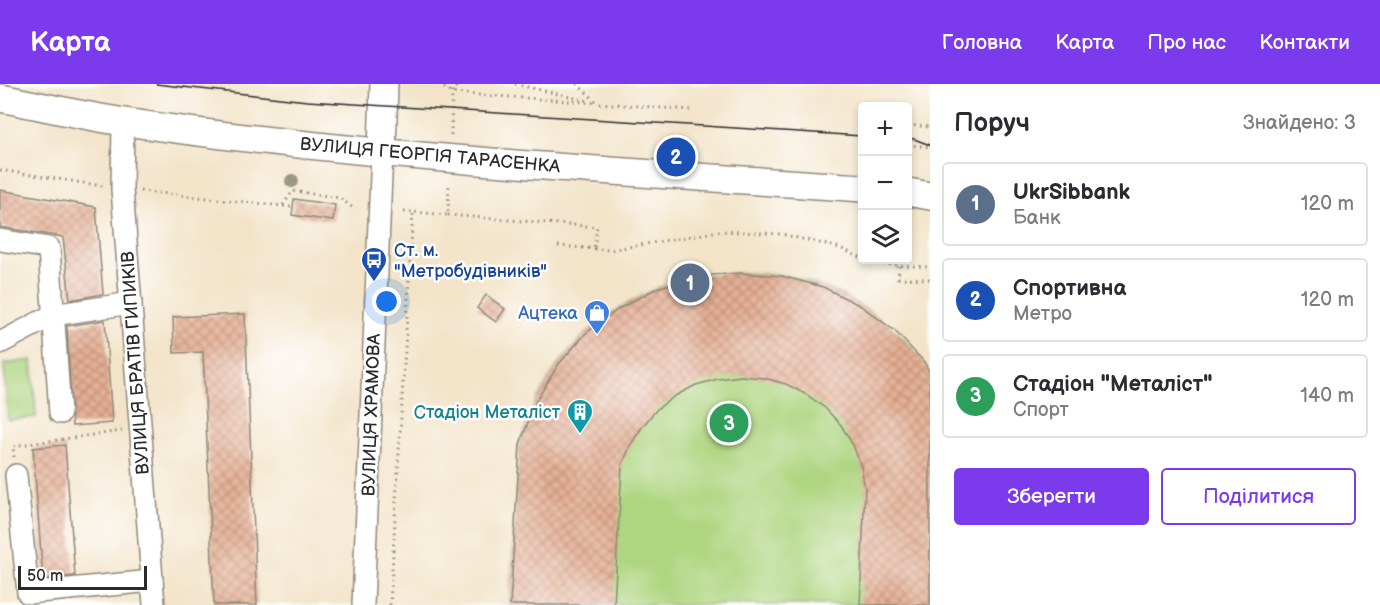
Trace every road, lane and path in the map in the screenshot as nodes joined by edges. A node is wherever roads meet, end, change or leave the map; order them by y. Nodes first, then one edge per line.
1 (384, 84) edge
2 (439, 84) edge
3 (458, 84) edge
4 (515, 84) edge
5 (576, 84) edge
6 (452, 93) junction
7 (0, 98) edge
8 (598, 103) junction
9 (691, 110) dead end
10 (123, 122) junction
11 (912, 125) edge
12 (930, 127) edge
13 (451, 135) dead end
14 (912, 145) edge
15 (930, 147) edge
16 (382, 152) junction
17 (0, 170) edge
18 (449, 182) dead end
19 (858, 188) edge
20 (122, 189) junction
21 (912, 193) edge
22 (930, 196) edge
23 (283, 205) junction
24 (293, 207) dead end
25 (353, 208) dead end
26 (404, 212) dead end
27 (413, 212) junction
28 (448, 215) junction
29 (0, 240) edge
30 (558, 246) dead end
31 (594, 248) junction
32 (858, 256) edge
33 (876, 264) edge
34 (898, 265) junction
35 (930, 267) edge
36 (930, 279) edge
37 (130, 303) junction
38 (53, 315) junction
39 (0, 343) edge
40 (60, 413) dead end
41 (121, 420) dead end
42 (16, 475) joint
43 (152, 581) junction
44 (154, 605) edge
45 (363, 605) edge
46 (390, 605) edge

1 - 16 main road
2 - 6 path
3 - 6 path
4 - 8 path
5 - 8 path
6 - 8 path
6 - 13 path
7 - 10 main road, ВУЛИЦЯ ГЕОРГІЯ ТАРАСЕНКА
8 - 9 path
10 - 16 main road, ВУЛИЦЯ ГЕОРГІЯ ТАРАСЕНКА
10 - 20 street, ВУЛИЦЯ БРАТІВ ГИПИКІВ
11 - 12 path
14 - 15 path
16 - 19 main road, ВУЛИЦЯ ГЕОРГІЯ ТАРАСЕНКА
16 - 45 street, ВУЛИЦЯ ХРАМОВА
17 - 20 path
18 - 28 path
20 - 23 path
20 - 37 street, ВУЛИЦЯ БРАТІВ ГИПИКІВ
21 - 22 main road
23 - 24 path
23 - 25 path
26 - 27 path
27 - 28 path
27 - 46 path
28 - 31 path
29 - 38 street
30 - 31 path
31 - 32 path
33 - 34 path
34 - 35 path
34 - 36 path
37 - 38 street
37 - 43 street, ВУЛИЦЯ БРАТІВ ГИПИКІВ
38 - 39 street
38 - 40 street
41 - 42 path
42 - 43 street
43 - 44 street, ВУЛИЦЯ БРАТІВ ГИПИКІВ

